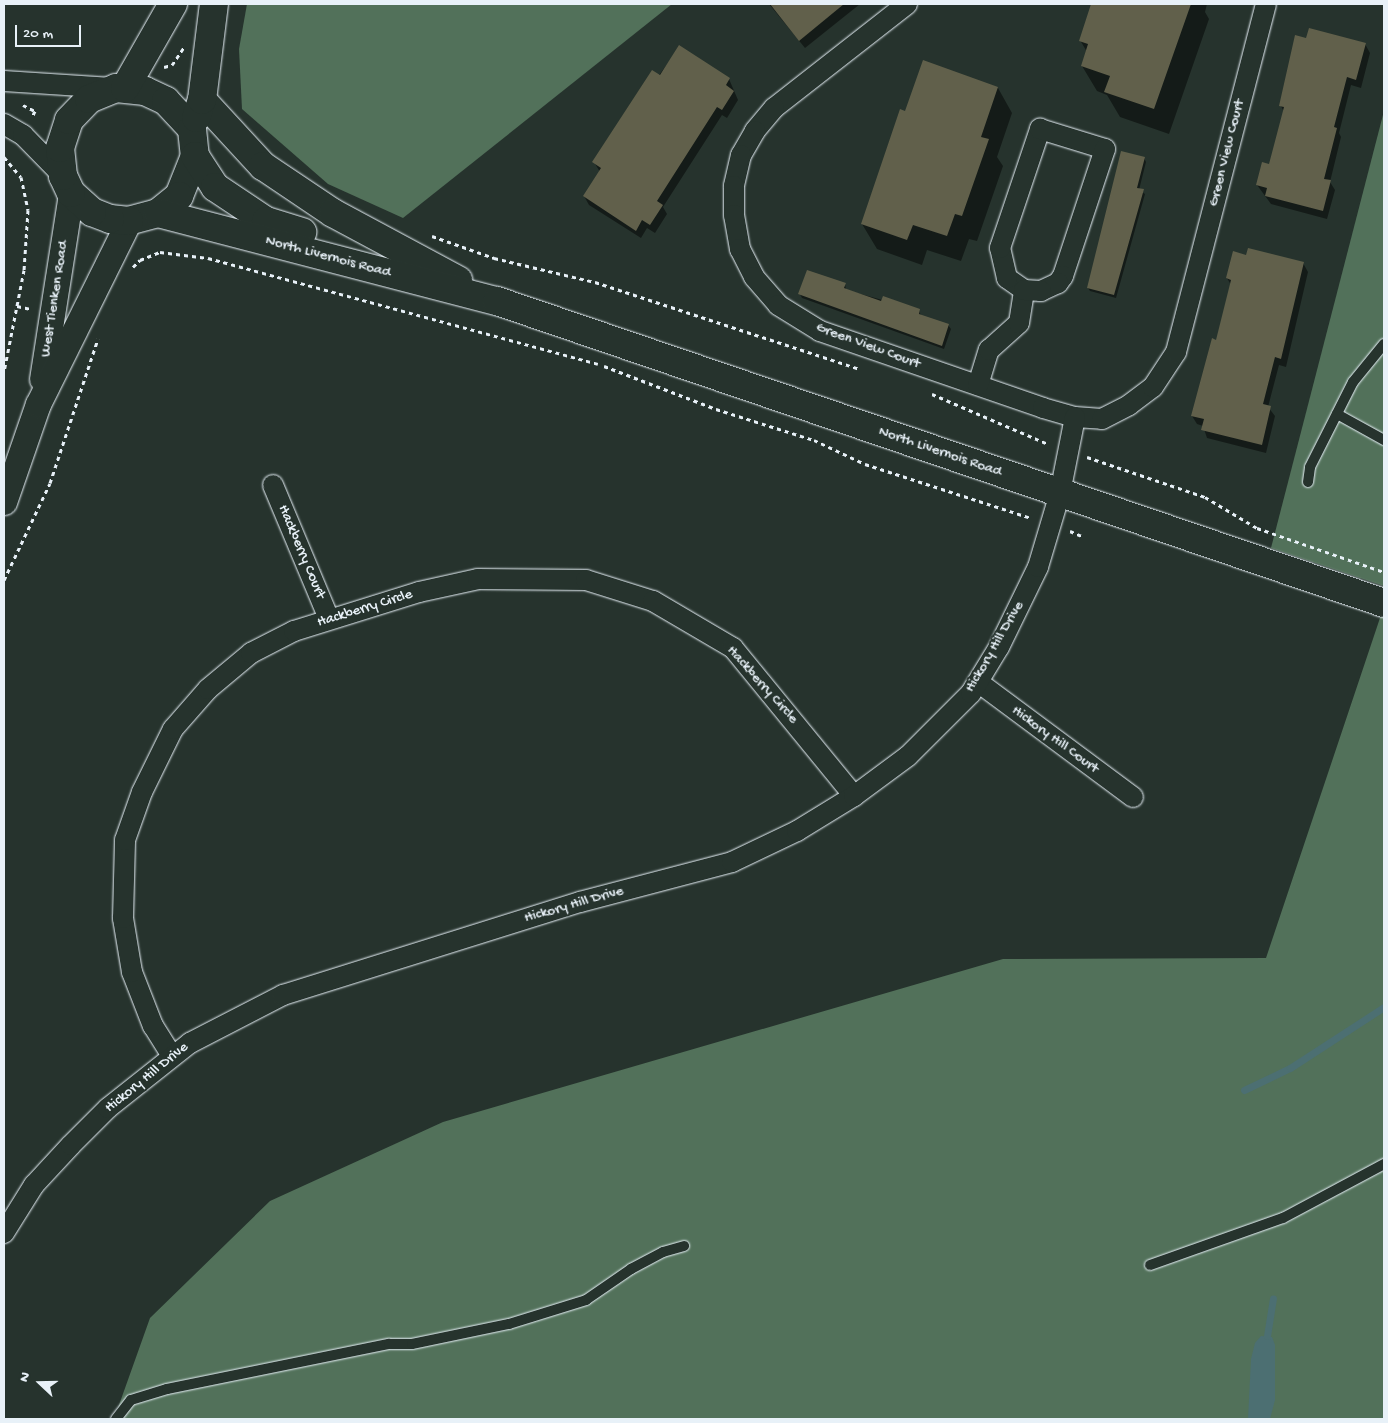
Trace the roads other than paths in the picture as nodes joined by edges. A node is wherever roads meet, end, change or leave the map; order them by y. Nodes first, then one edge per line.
1 (173, 4) edge
2 (214, 4) edge
3 (907, 4) edge
4 (1266, 4) edge
5 (4, 81) edge
6 (120, 88) junction
7 (202, 100) junction
8 (4, 124) edge
9 (192, 129) junction
10 (195, 156) junction
11 (67, 185) junction
12 (158, 213) junction
13 (128, 221) junction
14 (404, 251) junction
15 (1024, 290) junction
16 (497, 300) junction
17 (1384, 344) edge
18 (978, 385) junction
19 (38, 404) junction
20 (1336, 414) junction
21 (1075, 417) junction
22 (1384, 440) edge
23 (1308, 482) dead end
24 (273, 485) dead end
25 (1060, 493) junction
26 (4, 502) edge
27 (1384, 603) edge
28 (329, 619) junction
29 (978, 682) junction
30 (854, 796) junction
31 (1133, 797) dead end
32 (172, 1056) junction
33 (1384, 1164) edge
34 (4, 1234) edge
35 (684, 1246) dead end
36 (1150, 1265) dead end
37 (116, 1419) edge

1 - 6 main road
2 - 7 main road
3 - 18 street, Green View Court
4 - 21 street, Green View Court
5 - 6 street
6 - 9 main road
6 - 11 main road
7 - 9 main road
7 - 14 main road
8 - 11 street
9 - 10 main road
10 - 12 main road
10 - 14 main road, North Livernois Road
11 - 13 main road
11 - 19 street, West Tienken Road
12 - 13 main road
12 - 16 main road, North Livernois Road
13 - 19 street, West Tienken Road
14 - 16 main road, North Livernois Road
15 - 15 street
15 - 18 street
16 - 25 main road, North Livernois Road
17 - 20 lane
18 - 21 street, Green View Court
19 - 26 street, West Tienken Road
20 - 22 lane
20 - 23 lane
21 - 25 street
24 - 28 street, Hackberry Court
25 - 27 main road, North Livernois Road
25 - 29 street, Hickory Hill Drive
28 - 30 street, Hackberry Circle
28 - 32 street, Hackberry Circle
29 - 30 street, Hickory Hill Drive
29 - 31 street, Hickory Hill Court
30 - 32 street, Hickory Hill Drive
32 - 34 street, Hickory Hill Drive
33 - 36 lane
35 - 37 lane

